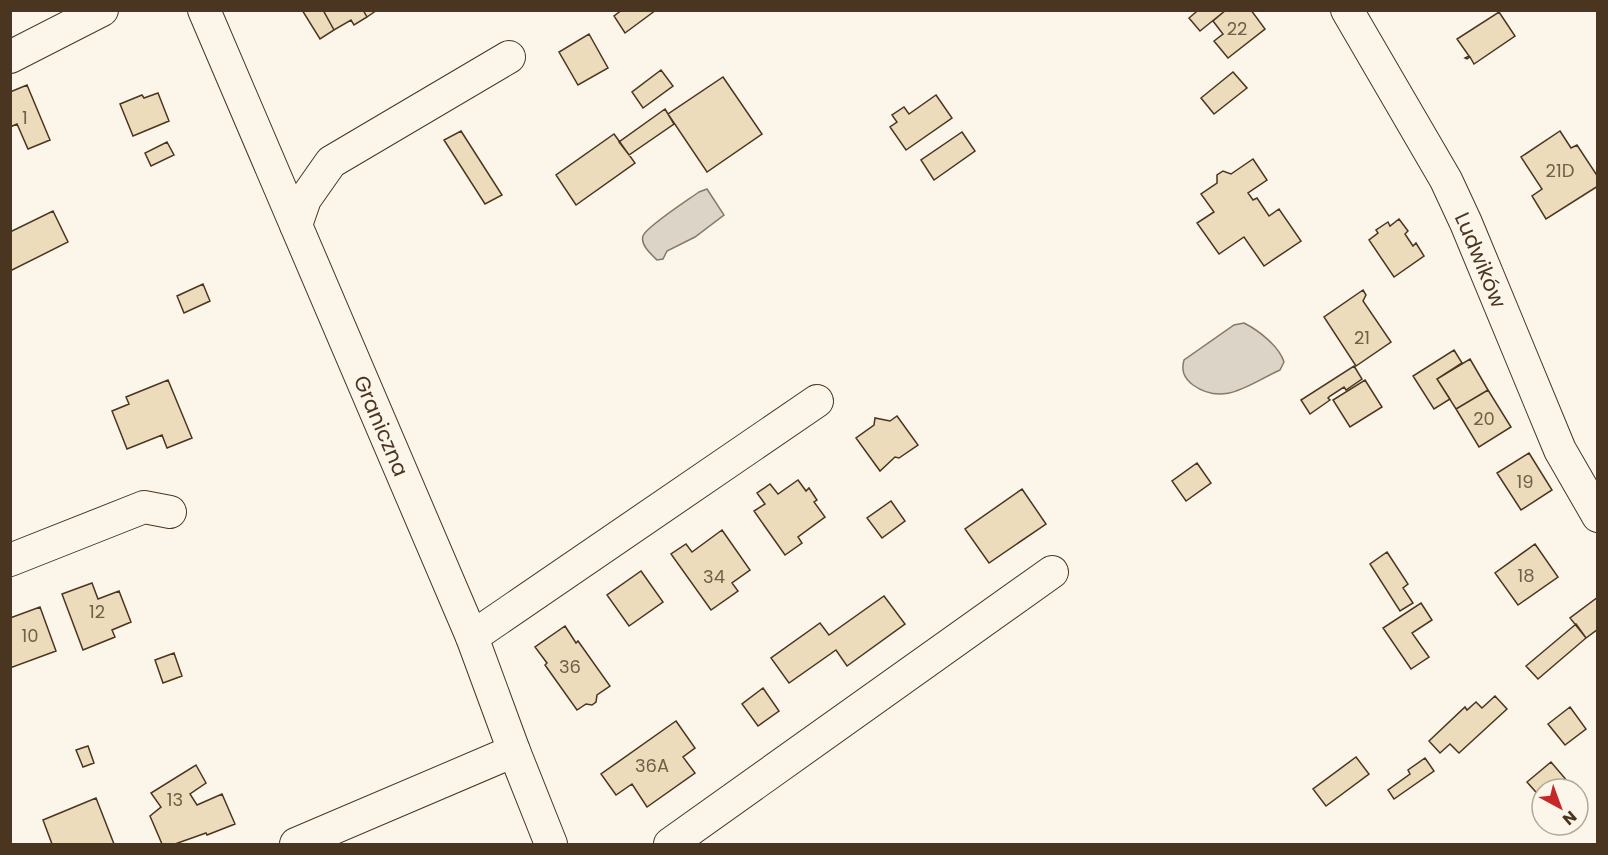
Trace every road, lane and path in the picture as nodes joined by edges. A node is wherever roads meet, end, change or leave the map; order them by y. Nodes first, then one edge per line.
1 (102, 10) edge
2 (204, 10) edge
3 (1347, 10) edge
4 (10, 57) edge
5 (509, 57) dead end
6 (331, 162) junction
7 (271, 165) junction
8 (296, 225) junction
9 (817, 401) dead end
10 (170, 512) dead end
11 (1598, 516) edge
12 (10, 560) edge
13 (1052, 572) dead end
14 (472, 637) junction
15 (514, 752) junction
16 (296, 844) edge
17 (551, 844) edge
18 (670, 844) edge

1 - 4 street
2 - 7 street, Graniczna
3 - 11 street, Ludwików
5 - 6 street
6 - 7 street
6 - 8 street
7 - 8 street, Graniczna
8 - 14 street, Graniczna
9 - 14 street
10 - 12 street
13 - 18 street
14 - 15 street, Graniczna
15 - 16 street
15 - 17 street, Graniczna

